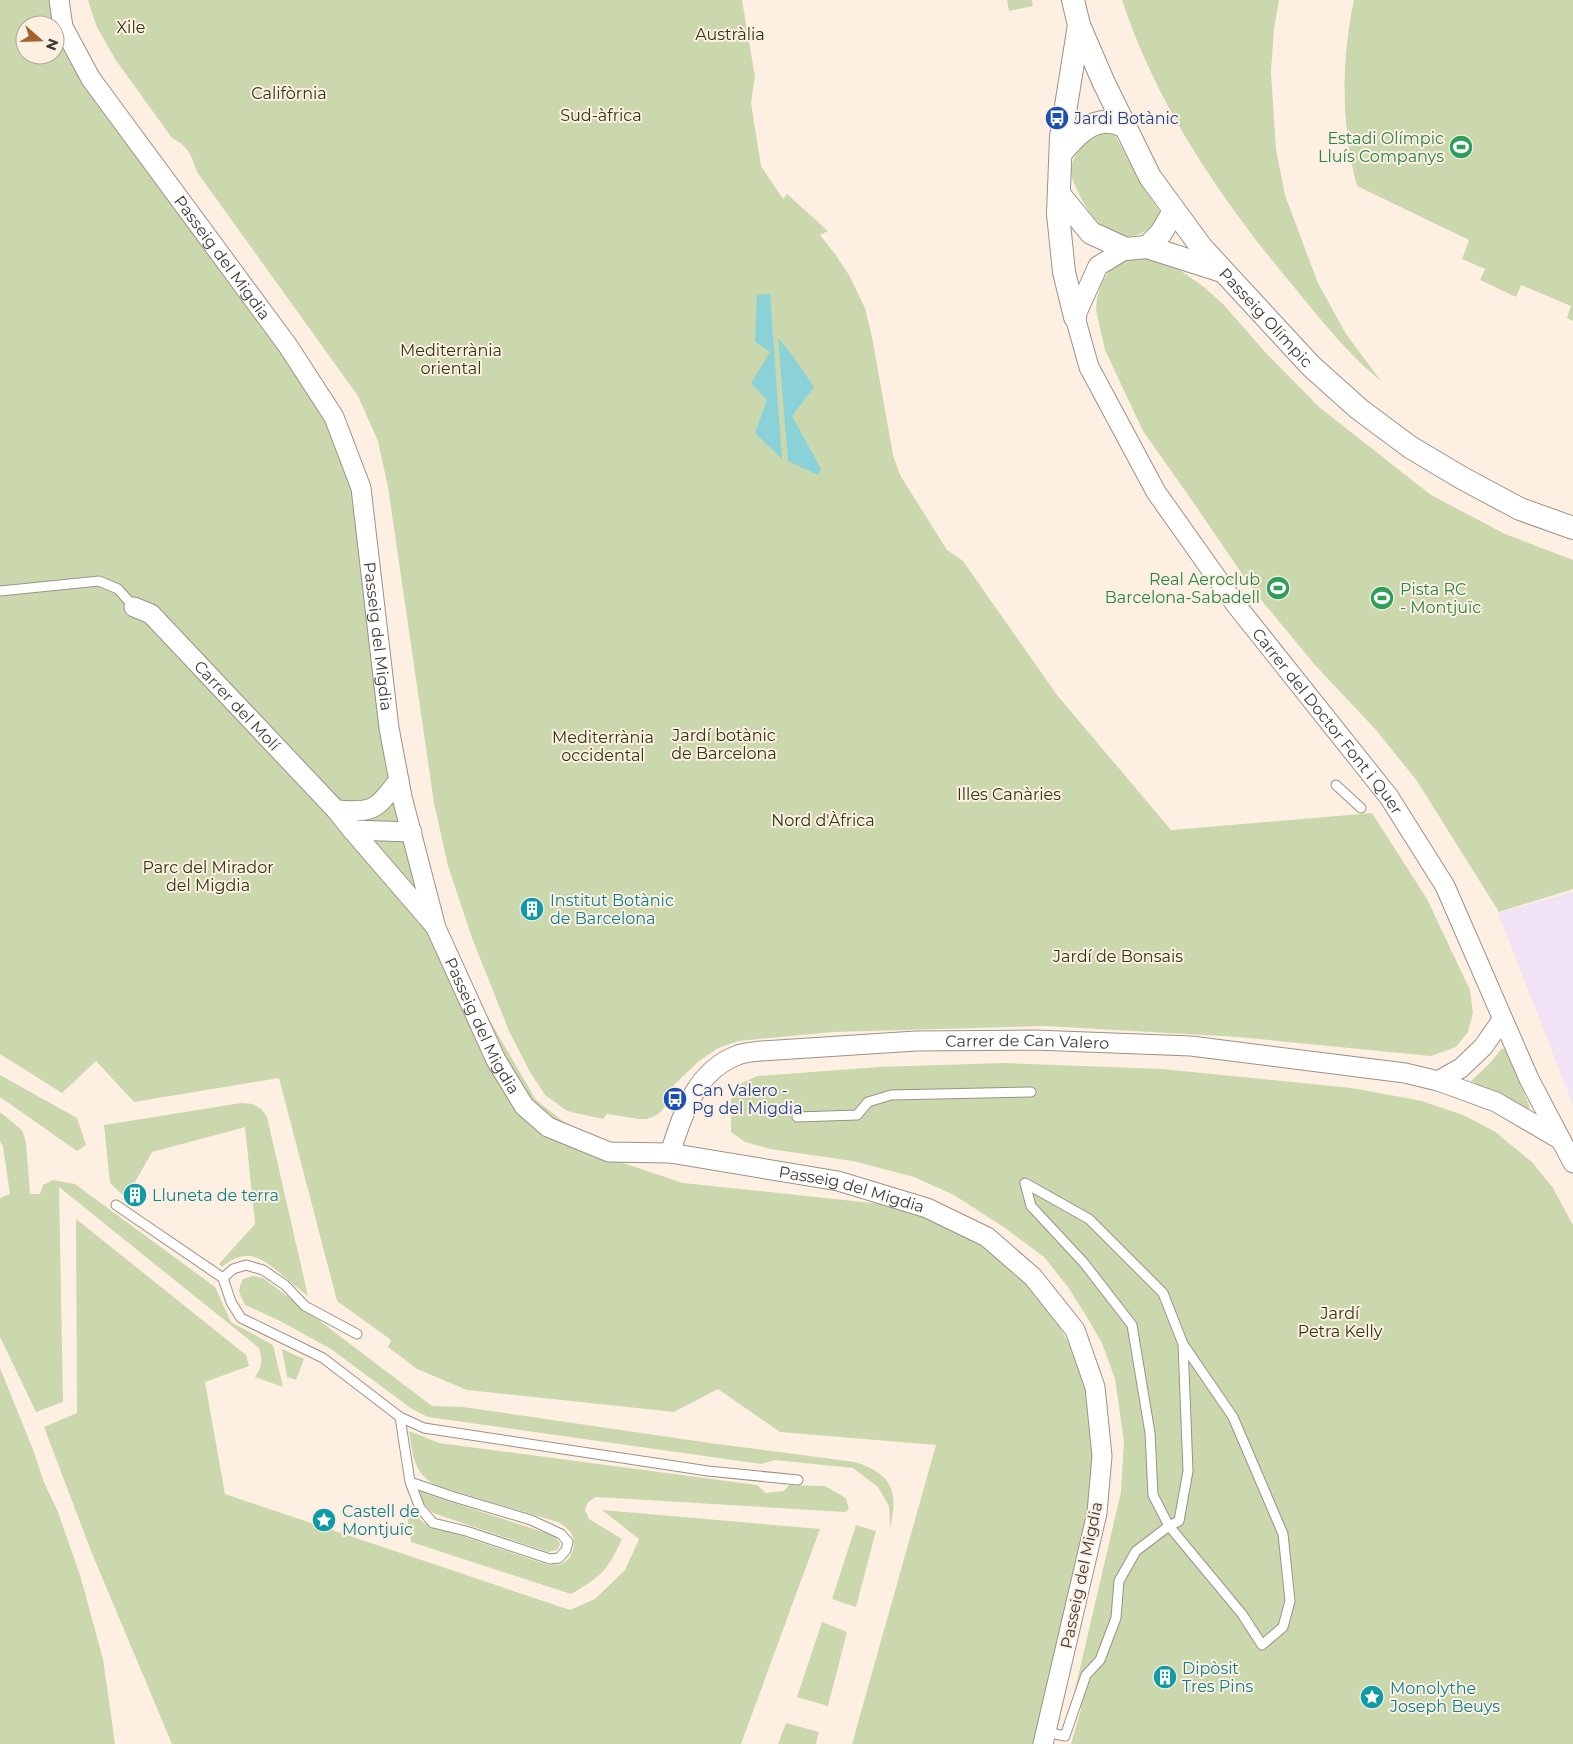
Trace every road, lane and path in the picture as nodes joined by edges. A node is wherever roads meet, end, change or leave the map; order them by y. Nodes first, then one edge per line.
1 (59, 0) edge
2 (1073, 0) edge
3 (1079, 25) junction
4 (1125, 126) junction
5 (1061, 153) junction
6 (1059, 194) junction
7 (1174, 211) junction
8 (1136, 248) junction
9 (1222, 271) junction
10 (1075, 317) junction
11 (1573, 528) edge
12 (0, 591) edge
13 (134, 608) joint
14 (399, 780) junction
15 (1336, 785) dead end
16 (1361, 808) dead end
17 (344, 820) junction
18 (412, 832) junction
19 (436, 928) junction
20 (1502, 1020) junction
21 (1438, 1081) junction
22 (1031, 1092) dead end
23 (797, 1117) dead end
24 (1561, 1140) junction
25 (670, 1153) junction
26 (1573, 1163) edge
27 (116, 1205) dead end
28 (223, 1278) junction
29 (357, 1334) dead end
30 (1183, 1344) junction
31 (400, 1416) junction
32 (798, 1480) dead end
33 (410, 1482) junction
34 (1169, 1526) junction
35 (1045, 1738) edge

1 - 14 street, Passeig del Migdia
2 - 3 street, Passeig Olímpic
3 - 4 street, Passeig Olímpic
3 - 5 street
4 - 5 street
4 - 7 street, Passeig Olímpic
5 - 6 street
6 - 8 street
6 - 10 street
7 - 8 street
7 - 9 street, Passeig Olímpic
8 - 9 street
8 - 10 street
9 - 11 street, Passeig Olímpic
10 - 20 street, Carrer del Doctor Font i Quer
12 - 13 lane
13 - 17 street, Carrer del Molí
14 - 17 street
14 - 18 street, Passeig del Migdia
15 - 16 lane
17 - 18 street
17 - 19 street, Carrer del Molí
18 - 19 street, Passeig del Migdia
19 - 25 street, Passeig del Migdia
20 - 21 street
20 - 24 street, Carrer del Doctor Font i Quer
21 - 24 street, Carrer de Can Valero
21 - 25 street, Carrer de Can Valero
22 - 23 lane
24 - 26 street, Carrer del Doctor Font i Quer
25 - 35 street, Passeig del Migdia
27 - 28 lane
28 - 29 lane
28 - 31 lane
30 - 34 lane
30 - 34 lane
30 - 34 lane
31 - 32 lane
31 - 33 lane
33 - 33 lane
34 - 35 lane

